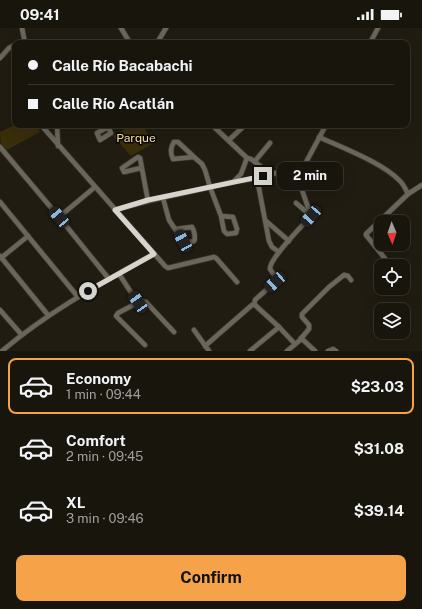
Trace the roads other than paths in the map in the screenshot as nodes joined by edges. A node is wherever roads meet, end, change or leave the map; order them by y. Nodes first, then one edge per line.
1 (22, 28) edge
2 (166, 28) edge
3 (378, 28) edge
4 (124, 29) edge
5 (24, 40) edge
6 (129, 40) edge
7 (158, 40) edge
8 (372, 40) edge
9 (12, 46) edge
10 (0, 58) edge
11 (43, 128) edge
12 (57, 128) edge
13 (105, 128) edge
14 (109, 128) edge
15 (215, 128) edge
16 (242, 128) edge
17 (324, 128) edge
18 (319, 137) junction
19 (229, 140) junction
20 (270, 143) dead end
21 (58, 146) junction
22 (0, 147) edge
23 (4, 153) junction
24 (194, 156) junction
25 (0, 157) edge
26 (247, 158) junction
27 (255, 161) junction
28 (141, 168) dead end
29 (264, 169) junction
30 (274, 173) junction
31 (241, 174) junction
32 (263, 176) junction
33 (257, 178) junction
34 (246, 180) junction
35 (233, 182) junction
36 (422, 185) edge
37 (94, 187) junction
38 (210, 187) junction
39 (301, 188) dead end
40 (408, 194) junction
41 (163, 198) junction
42 (148, 200) junction
43 (0, 202) edge
44 (296, 203) dead end
45 (115, 210) junction
46 (221, 216) junction
47 (311, 216) junction
48 (59, 217) junction
49 (266, 221) junction
50 (176, 229) junction
51 (28, 236) junction
52 (289, 240) junction
53 (280, 252) junction
54 (154, 254) junction
55 (1, 257) edge
56 (384, 259) edge
57 (119, 274) junction
58 (109, 279) junction
59 (351, 280) dead end
60 (237, 282) dead end
61 (78, 296) junction
62 (138, 302) junction
63 (254, 305) junction
64 (0, 310) edge
65 (48, 315) junction
66 (278, 326) junction
67 (194, 330) dead end
68 (174, 332) dead end
69 (21, 334) junction
70 (301, 338) junction
71 (295, 344) junction
72 (145, 345) dead end
73 (205, 346) junction
74 (289, 350) edge
75 (2, 351) edge
76 (209, 351) edge
77 (250, 351) edge
78 (316, 351) edge
79 (328, 351) edge
80 (336, 351) edge

1 - 5 street
2 - 7 street
3 - 8 street
4 - 6 street
9 - 10 street
11 - 21 street
12 - 21 street
13 - 14 street
15 - 19 street
16 - 19 street
17 - 18 street
18 - 30 street
18 - 40 street
19 - 26 street
20 - 27 street
21 - 37 street
22 - 23 street
23 - 25 street
23 - 48 street
24 - 24 street
24 - 38 street
26 - 27 street
26 - 31 street
27 - 29 street
28 - 42 street
29 - 30 street
29 - 32 street
30 - 32 street
31 - 34 street
31 - 35 street
32 - 33 street
33 - 34 street
33 - 49 street
34 - 35 street
35 - 38 street
36 - 40 street
37 - 45 street
37 - 48 street
38 - 41 street
38 - 46 street
39 - 47 street
40 - 56 street
41 - 42 street
41 - 50 street
42 - 45 street
43 - 51 street
44 - 47 street
45 - 54 street
46 - 46 street
47 - 52 street
48 - 58 street
49 - 52 street
49 - 53 street
50 - 50 street
51 - 55 street
51 - 61 street
52 - 53 street
53 - 63 street
54 - 57 street
54 - 60 street
55 - 65 street
57 - 58 street
57 - 62 street
58 - 61 street
59 - 70 street
61 - 65 street
62 - 68 street
62 - 72 street
63 - 66 street
63 - 73 street
64 - 69 street
65 - 69 street
66 - 71 street
66 - 77 street
67 - 73 street
69 - 75 street
70 - 71 street
70 - 78 street
71 - 74 street
73 - 76 street
79 - 80 street

